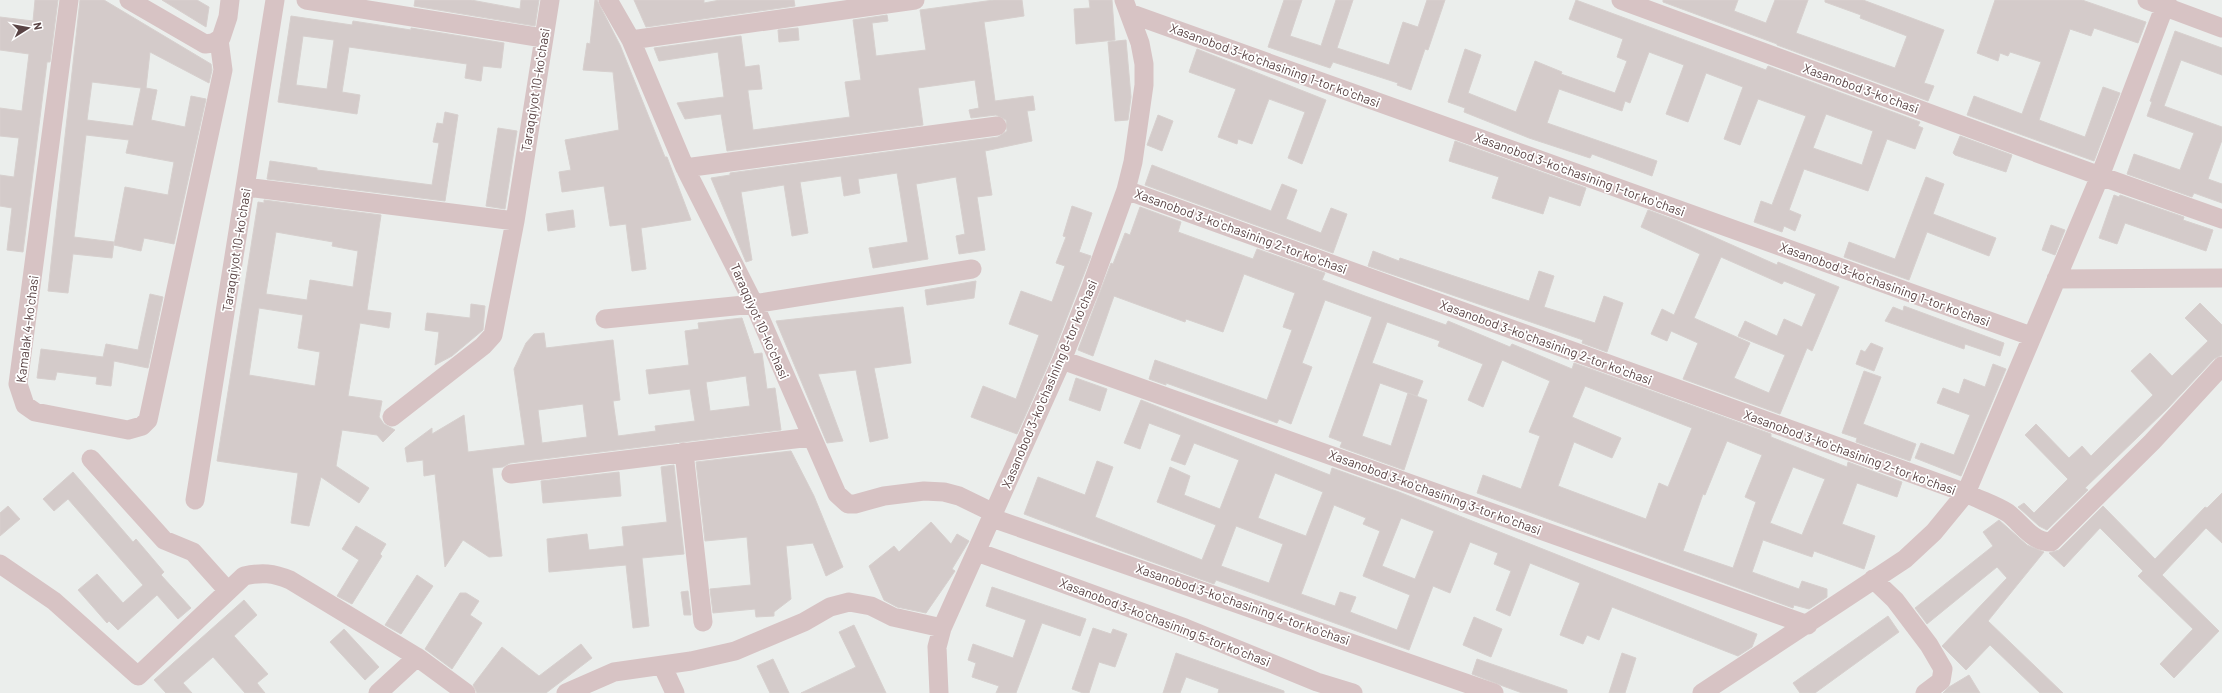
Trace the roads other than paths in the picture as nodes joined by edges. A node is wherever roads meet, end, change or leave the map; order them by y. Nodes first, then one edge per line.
1 (69, 0) edge
2 (129, 0) edge
3 (230, 0) edge
4 (275, 0) edge
5 (306, 0) edge
6 (550, 0) edge
7 (608, 0) edge
8 (915, 0) edge
9 (1621, 0) edge
10 (2147, 0) edge
11 (2166, 3) edge
12 (1127, 6) edge
13 (2222, 28) edge
14 (543, 38) junction
15 (219, 40) junction
16 (630, 40) junction
17 (997, 126) dead end
18 (685, 168) junction
19 (2100, 176) junction
20 (246, 187) junction
21 (1126, 190) junction
22 (2222, 219) edge
23 (515, 221) junction
24 (972, 269) dead end
25 (2222, 278) edge
26 (2056, 279) junction
27 (754, 304) junction
28 (605, 319) dead end
29 (2031, 336) junction
30 (1062, 360) junction
31 (2222, 366) edge
32 (392, 417) dead end
33 (811, 438) junction
34 (684, 452) junction
35 (91, 458) dead end
36 (511, 474) dead end
37 (1966, 493) junction
38 (195, 500) dead end
39 (993, 515) junction
40 (976, 552) junction
41 (0, 564) edge
42 (1873, 579) junction
43 (228, 591) junction
44 (703, 622) dead end
45 (1808, 625) junction
46 (942, 628) junction
47 (417, 657) junction
48 (662, 665) junction
49 (378, 693) edge
50 (466, 693) edge
51 (566, 693) edge
52 (675, 693) edge
53 (938, 693) edge
54 (1353, 693) edge
55 (1494, 693) edge
56 (1702, 693) edge
57 (1925, 693) edge

1 - 15 street, Kamalak 4-koʻchasi
2 - 15 street
3 - 15 street
4 - 20 street, Taraqqiyot 10-koʻchasi
5 - 14 street
6 - 14 street, Taraqqiyot 10-koʻchasi
7 - 16 street, Taraqqiyot 10-koʻchasi
8 - 16 street
9 - 19 street, Xasanobod 3-koʻchasi
10 - 11 street
11 - 13 street
11 - 19 street
12 - 21 street, Xasanobod 3-koʻchasining 8-tor koʻchasi
12 - 29 street, Xasanobod 3-koʻchasining 1-tor koʻchasi
14 - 23 street, Taraqqiyot 10-koʻchasi
16 - 18 street, Taraqqiyot 10-koʻchasi
17 - 18 street
18 - 27 street, Taraqqiyot 10-koʻchasi
19 - 22 street, Xasanobod 3-koʻchasi
19 - 26 street
20 - 23 street
20 - 38 street, Taraqqiyot 10-koʻchasi
21 - 30 street, Xasanobod 3-koʻchasining 8-tor koʻchasi
21 - 37 street, Xasanobod 3-koʻchasining 2-tor koʻchasi
23 - 32 street, Taraqqiyot 10-koʻchasi
24 - 27 street
25 - 26 street
26 - 29 street
27 - 28 street
27 - 33 street, Taraqqiyot 10-koʻchasi
29 - 37 street
30 - 39 street, Xasanobod 3-koʻchasining 8-tor koʻchasi
30 - 45 street, Xasanobod 3-koʻchasining 3-tor koʻchasi
31 - 37 street, Xasanobod 3-koʻchasining 2-tor koʻchasi
33 - 34 street
33 - 39 street, Taraqqiyot 10-koʻchasi
34 - 36 street
34 - 44 street
35 - 43 street
37 - 42 street
39 - 40 street, Xasanobod 3-koʻchasining 8-tor koʻchasi
39 - 55 street, Xasanobod 3-koʻchasining 4-tor koʻchasi
40 - 46 street, Xasanobod 3-koʻchasining 8-tor koʻchasi
40 - 54 street, Xasanobod 3-koʻchasining 5-tor koʻchasi
41 - 43 street
42 - 45 street
42 - 57 street
43 - 47 street
45 - 56 street
46 - 48 street
46 - 53 street, Xasanobod 3-koʻchasining 8-tor koʻchasi
47 - 49 street
47 - 50 street
48 - 51 street
48 - 52 street

